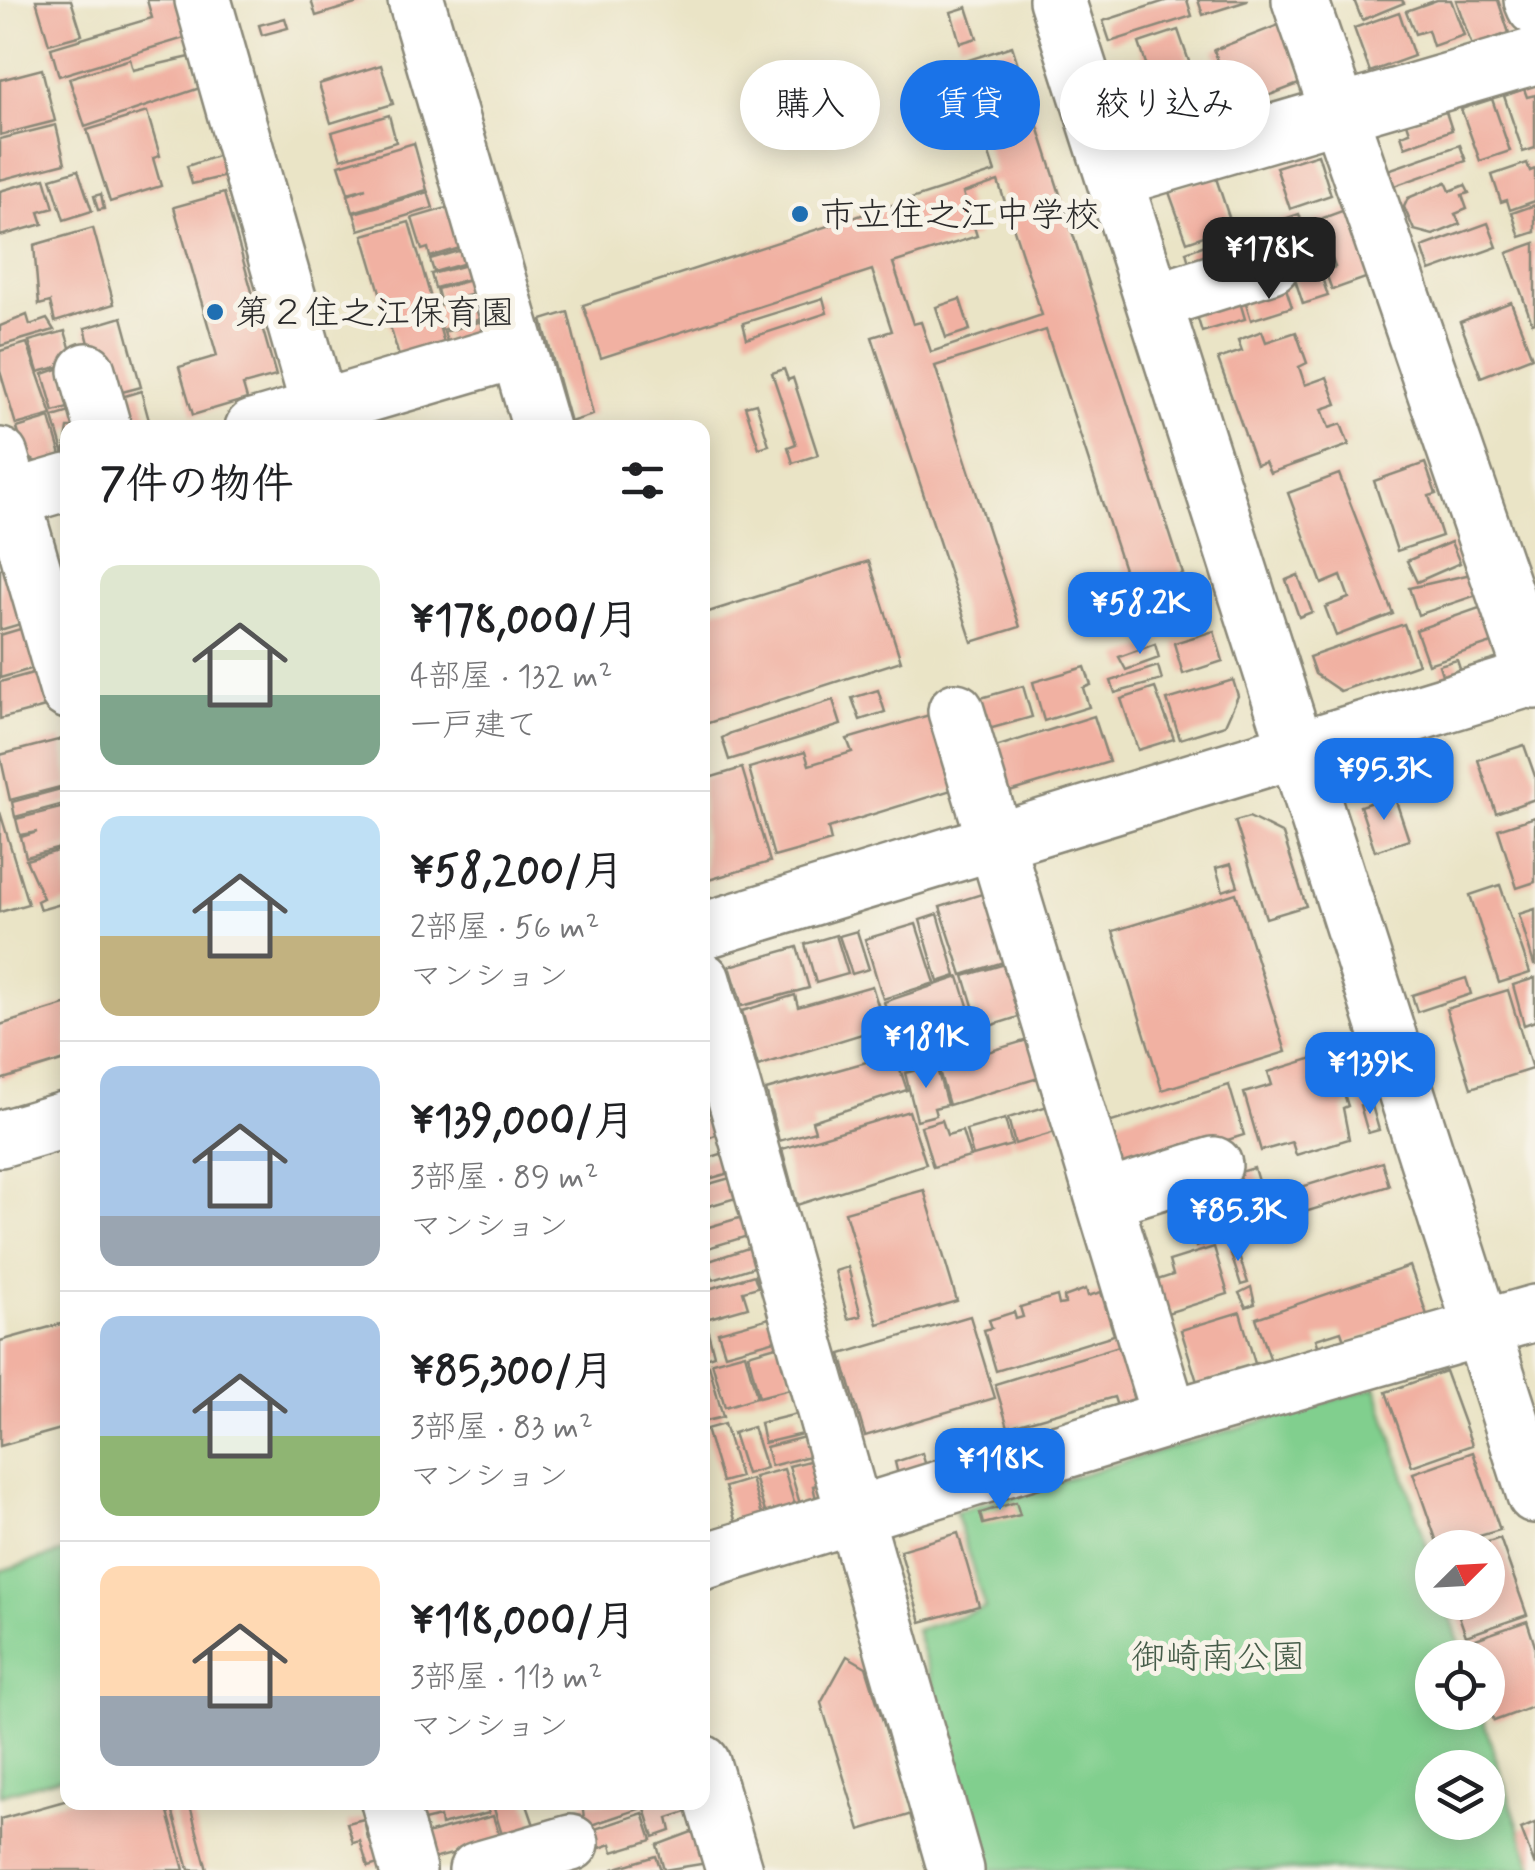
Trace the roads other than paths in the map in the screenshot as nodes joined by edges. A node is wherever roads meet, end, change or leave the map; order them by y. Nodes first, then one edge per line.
1 (203, 0) edge
2 (416, 0) edge
3 (1057, 0) edge
4 (1300, 0) edge
5 (1532, 0) edge
6 (1535, 7) edge
7 (1535, 56) edge
8 (1337, 112) junction
9 (1117, 178) junction
10 (1271, 265) dead end
11 (1156, 301) junction
12 (518, 350) junction
13 (87, 371) dead end
14 (322, 418) edge
15 (102, 420) edge
16 (539, 420) edge
17 (60, 482) edge
18 (4, 486) edge
19 (60, 665) edge
20 (1535, 678) edge
21 (956, 711) dead end
22 (1295, 750) junction
23 (995, 841) junction
24 (710, 929) edge
25 (710, 1008) edge
26 (60, 1122) edge
27 (0, 1140) edge
28 (1214, 1164) dead end
29 (1104, 1199) junction
30 (1535, 1313) edge
31 (1484, 1330) junction
32 (1170, 1418) junction
33 (1535, 1495) edge
34 (854, 1517) junction
35 (710, 1560) edge
36 (710, 1790) edge
37 (391, 1810) edge
38 (569, 1838) edge
39 (408, 1870) edge
40 (477, 1870) edge
41 (734, 1870) edge
42 (956, 1870) edge

1 - 14 street
2 - 12 street
3 - 9 street
4 - 8 street
5 - 6 street
7 - 8 street
8 - 9 street
8 - 20 street
9 - 11 street
10 - 11 street
11 - 22 street
12 - 14 street
12 - 16 street
13 - 15 street
17 - 18 street
18 - 19 street
20 - 22 street
21 - 23 street
22 - 23 street
22 - 31 street
23 - 24 street
23 - 29 street
25 - 34 street
26 - 27 street
28 - 29 street
29 - 32 street
30 - 31 street
31 - 32 street
31 - 33 street
32 - 34 street
34 - 35 street
34 - 42 street
36 - 41 street
37 - 39 street
38 - 40 street

